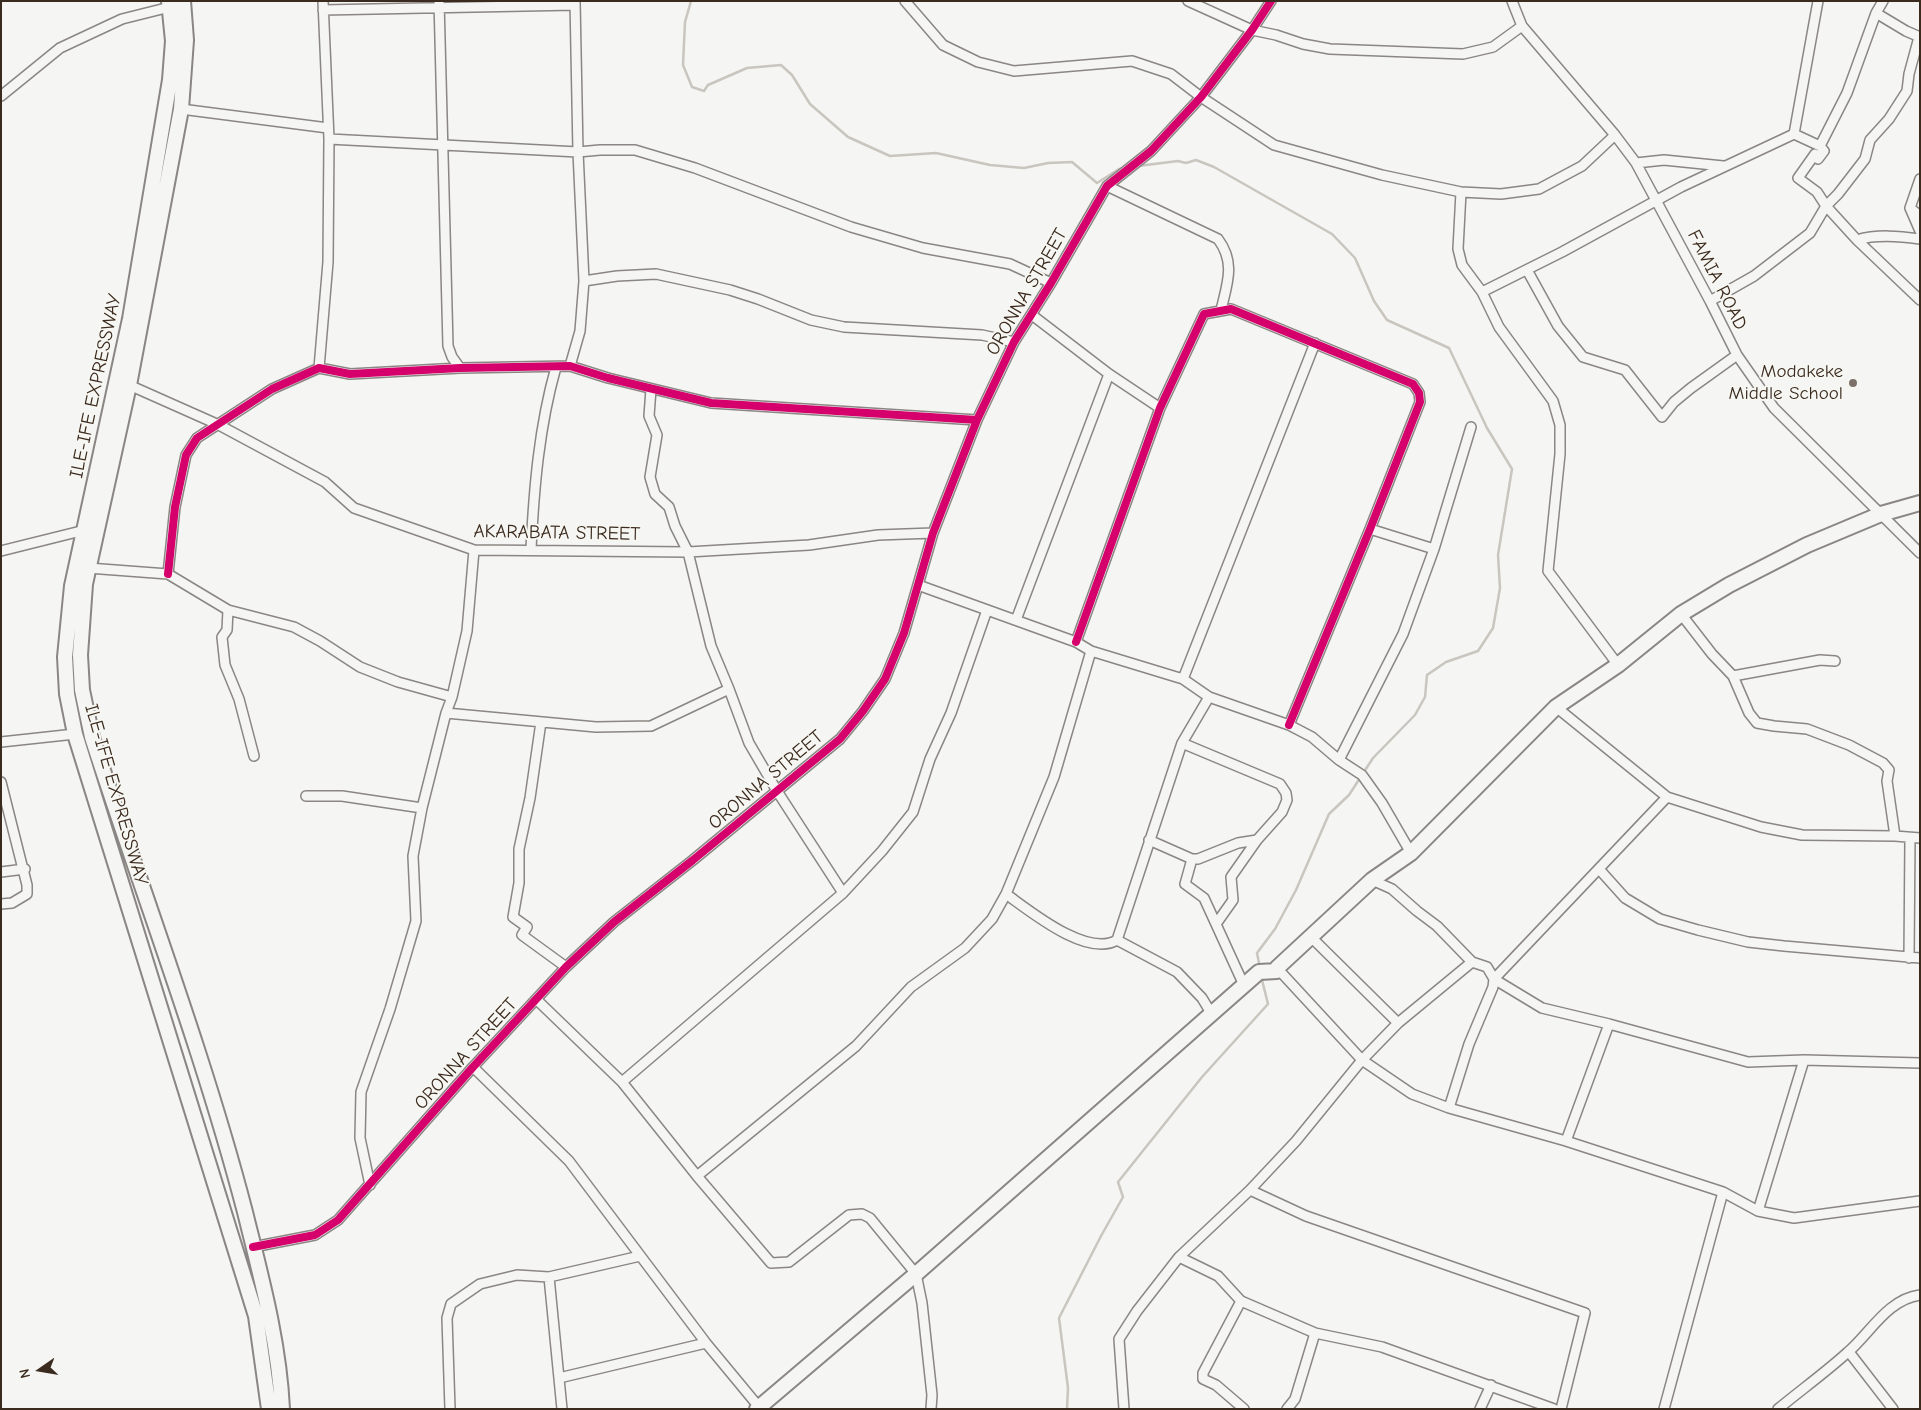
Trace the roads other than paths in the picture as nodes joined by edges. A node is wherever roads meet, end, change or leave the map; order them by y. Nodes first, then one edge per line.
1 (905, 1) edge
2 (1188, 1) edge
3 (1271, 1) edge
4 (1512, 1) edge
5 (1818, 1) edge
6 (1883, 1) edge
7 (575, 3) edge
8 (176, 4) edge
9 (440, 4) edge
10 (323, 6) edge
11 (1876, 14) junction
12 (1522, 26) junction
13 (1252, 30) junction
14 (1919, 37) edge
15 (1, 96) edge
16 (1200, 97) junction
17 (181, 109) junction
18 (328, 128) junction
19 (1794, 134) junction
20 (1616, 135) junction
21 (329, 139) junction
22 (444, 144) junction
23 (1820, 146) junction
24 (578, 152) junction
25 (1636, 163) junction
26 (1723, 166) junction
27 (1920, 179) edge
28 (1108, 185) junction
29 (1461, 192) junction
30 (1657, 199) junction
31 (1826, 206) junction
32 (1910, 208) junction
33 (1920, 216) edge
34 (1920, 231) edge
35 (1920, 239) edge
36 (1857, 240) junction
37 (1527, 270) junction
38 (584, 281) junction
39 (1051, 283) junction
40 (1482, 292) junction
41 (1710, 300) junction
42 (1920, 300) edge
43 (1221, 310) junction
44 (1032, 315) junction
45 (1014, 342) junction
46 (1315, 343) junction
47 (1737, 355) junction
48 (570, 366) junction
49 (556, 367) junction
50 (319, 368) junction
51 (460, 368) junction
52 (1109, 374) junction
53 (129, 384) junction
54 (652, 389) junction
55 (1160, 408) junction
56 (977, 420) junction
57 (218, 425) junction
58 (1470, 427) dead end
59 (1920, 503) edge
60 (1881, 514) junction
61 (1370, 529) junction
62 (85, 530) junction
63 (933, 533) junction
64 (531, 549) junction
65 (474, 550) junction
66 (1434, 550) junction
67 (1, 551) edge
68 (688, 552) junction
69 (1920, 553) edge
70 (88, 568) junction
71 (168, 574) junction
72 (918, 585) junction
73 (228, 610) junction
74 (987, 610) junction
75 (1681, 614) junction
76 (1016, 620) junction
77 (1076, 642) junction
78 (1091, 651) junction
79 (1834, 661) dead end
80 (1618, 665) junction
81 (1733, 676) junction
82 (1183, 679) junction
83 (729, 690) junction
84 (452, 697) junction
85 (1209, 697) junction
86 (1556, 707) junction
87 (446, 712) junction
88 (541, 722) junction
89 (1290, 725) junction
90 (75, 734) junction
91 (1, 742) edge
92 (1182, 743) junction
93 (254, 756) dead end
94 (1339, 760) junction
95 (1, 782) edge
96 (777, 791) junction
97 (306, 796) dead end
98 (1667, 798) junction
99 (422, 808) junction
100 (1895, 836) junction
101 (1915, 838) edge
102 (1149, 840) junction
103 (1257, 840) junction
104 (1412, 853) junction
105 (1192, 859) junction
106 (25, 869) junction
107 (1599, 869) junction
108 (1, 872) edge
109 (1372, 880) junction
110 (843, 893) junction
111 (1006, 894) junction
112 (1, 904) edge
113 (1216, 924) junction
114 (1310, 936) junction
115 (1117, 940) junction
116 (1909, 958) junction
117 (1920, 958) edge
118 (1472, 962) junction
119 (566, 967) junction
120 (1277, 970) junction
121 (1494, 979) junction
122 (1248, 982) junction
123 (537, 1000) junction
124 (1211, 1013) junction
125 (1398, 1023) junction
126 (1608, 1024) junction
127 (1362, 1060) junction
128 (1804, 1060) junction
129 (1920, 1063) edge
130 (473, 1067) junction
131 (622, 1082) junction
132 (1449, 1108) junction
133 (1566, 1140) junction
134 (697, 1176) junction
135 (370, 1185) junction
136 (1250, 1190) junction
137 (1723, 1192) junction
138 (1920, 1201) edge
139 (1758, 1211) junction
140 (254, 1247) junction
141 (640, 1256) junction
142 (1179, 1257) junction
143 (916, 1274) junction
144 (549, 1277) junction
145 (1920, 1296) edge
146 (1242, 1301) junction
147 (1315, 1333) junction
148 (706, 1343) junction
149 (1849, 1352) junction
150 (559, 1378) junction
151 (1491, 1385) junction
152 (758, 1408) edge
153 (269, 1409) edge
154 (282, 1409) edge
155 (450, 1409) edge
156 (562, 1409) edge
157 (930, 1409) edge
158 (1124, 1409) edge
159 (1244, 1409) edge
160 (1287, 1409) edge
161 (1480, 1409) edge
162 (1554, 1409) edge
163 (1561, 1409) edge
164 (1664, 1409) edge
165 (1778, 1409) edge
166 (1893, 1409) edge

1 - 16 street
2 - 13 street
3 - 13 street
4 - 12 street, FAMIA ROAD
5 - 19 street
6 - 11 street
7 - 9 street
7 - 24 street
8 - 15 street
8 - 17 main road, ILE-IFE EXPRESSWAY
8 - 62 main road, ILE-IFE EXPRESSWAY
9 - 10 street
9 - 22 street
10 - 18 street
11 - 14 street
11 - 23 street
12 - 13 street
12 - 20 street, FAMIA ROAD
13 - 16 street
14 - 31 street
16 - 28 street
16 - 29 street
17 - 18 street
17 - 53 main road, ILE-IFE EXPRESSWAY
18 - 21 street
19 - 23 street
19 - 26 street
20 - 25 street, FAMIA ROAD
20 - 29 street
21 - 22 street
21 - 50 street
22 - 24 street
22 - 51 street
23 - 31 street
24 - 38 street
24 - 39 street
25 - 26 street
25 - 30 street, FAMIA ROAD
26 - 30 street
27 - 32 street
28 - 39 street, ORONNA STREET
28 - 43 street
29 - 40 street
30 - 37 street
30 - 41 street, FAMIA ROAD
31 - 36 street
31 - 41 street
32 - 33 street
32 - 34 street
35 - 36 street
36 - 42 street
37 - 40 street
37 - 47 street
38 - 45 street
38 - 48 street
39 - 44 street, ORONNA STREET
40 - 80 street
41 - 47 street, FAMIA ROAD
43 - 46 street
43 - 55 street
44 - 45 street, ORONNA STREET
44 - 52 street
45 - 56 street, ORONNA STREET
46 - 61 street
46 - 82 street
47 - 60 street, FAMIA ROAD
48 - 49 street
48 - 54 street
49 - 51 street
49 - 64 street
50 - 51 street
50 - 57 street
52 - 55 street
52 - 76 street
53 - 57 street, AKARABATA STREET
53 - 70 main road, ILE-IFE EXPRESSWAY
54 - 56 street
54 - 68 street
55 - 77 street
56 - 63 street, ORONNA STREET
57 - 65 street, AKARABATA STREET
57 - 71 street
58 - 66 street
59 - 60 main road
60 - 69 street, FAMIA ROAD
60 - 75 main road
61 - 66 street
61 - 89 street
62 - 67 street
62 - 90 main road, ILE-IFE EXPRESSWAY
63 - 68 street, AKARABATA STREET
63 - 72 street, ORONNA STREET
64 - 65 street, AKARABATA STREET
64 - 68 street, AKARABATA STREET
65 - 84 street
66 - 94 street
68 - 83 street
70 - 71 street
70 - 140 main road, ILE-IFE EXPRESSWAY
71 - 73 street
72 - 74 street
72 - 96 street, ORONNA STREET
73 - 84 street
73 - 93 street
74 - 76 street
74 - 110 street
75 - 80 main road
75 - 81 street
76 - 77 street
77 - 78 street
78 - 82 street
78 - 111 street
79 - 81 street
80 - 86 main road
81 - 100 street
82 - 85 street
83 - 88 street
83 - 96 street
84 - 87 street
85 - 89 street
85 - 92 street
86 - 98 street
86 - 104 main road
87 - 88 street
87 - 99 street
88 - 119 street
89 - 94 street
90 - 91 street
90 - 153 main road, ILE-IFE EXPRESSWAY
92 - 102 street
92 - 103 street
94 - 104 street
95 - 106 street
96 - 110 street
96 - 119 street, ORONNA STREET
97 - 99 street
98 - 100 street
98 - 107 street
99 - 135 street
100 - 101 street
101 - 116 street
102 - 105 street
102 - 115 street
103 - 105 street
103 - 113 street
104 - 109 main road
105 - 113 street
106 - 108 street
106 - 112 street
107 - 116 street
107 - 121 street
109 - 114 main road
109 - 118 street
110 - 131 street
111 - 115 street
111 - 134 street
113 - 122 street
114 - 120 main road
114 - 125 street
115 - 124 street
116 - 117 street
118 - 121 street
118 - 125 street
119 - 123 street, ORONNA STREET
120 - 122 main road
120 - 127 street
121 - 126 street
121 - 132 street
122 - 124 main road
123 - 130 street, ORONNA STREET
123 - 131 street
124 - 143 main road
125 - 127 street
126 - 128 street
126 - 133 street
127 - 132 street
127 - 136 street
128 - 129 street
128 - 139 street
130 - 135 street, ORONNA STREET
130 - 141 street
131 - 134 street
132 - 133 street
133 - 137 street
134 - 143 street
135 - 140 street, ORONNA STREET
136 - 142 street
136 - 163 street
137 - 139 street
137 - 164 street
138 - 139 street
140 - 154 main road, ILE-IFE EXPRESSWAY
141 - 144 street
141 - 148 street
142 - 146 street
142 - 158 street
143 - 152 main road
143 - 157 street
144 - 150 street
144 - 155 street
145 - 149 street
146 - 147 street
146 - 159 street
147 - 151 street
147 - 160 street
148 - 150 street
148 - 152 street
149 - 165 street
149 - 166 street
150 - 156 street
151 - 161 street
151 - 162 street

